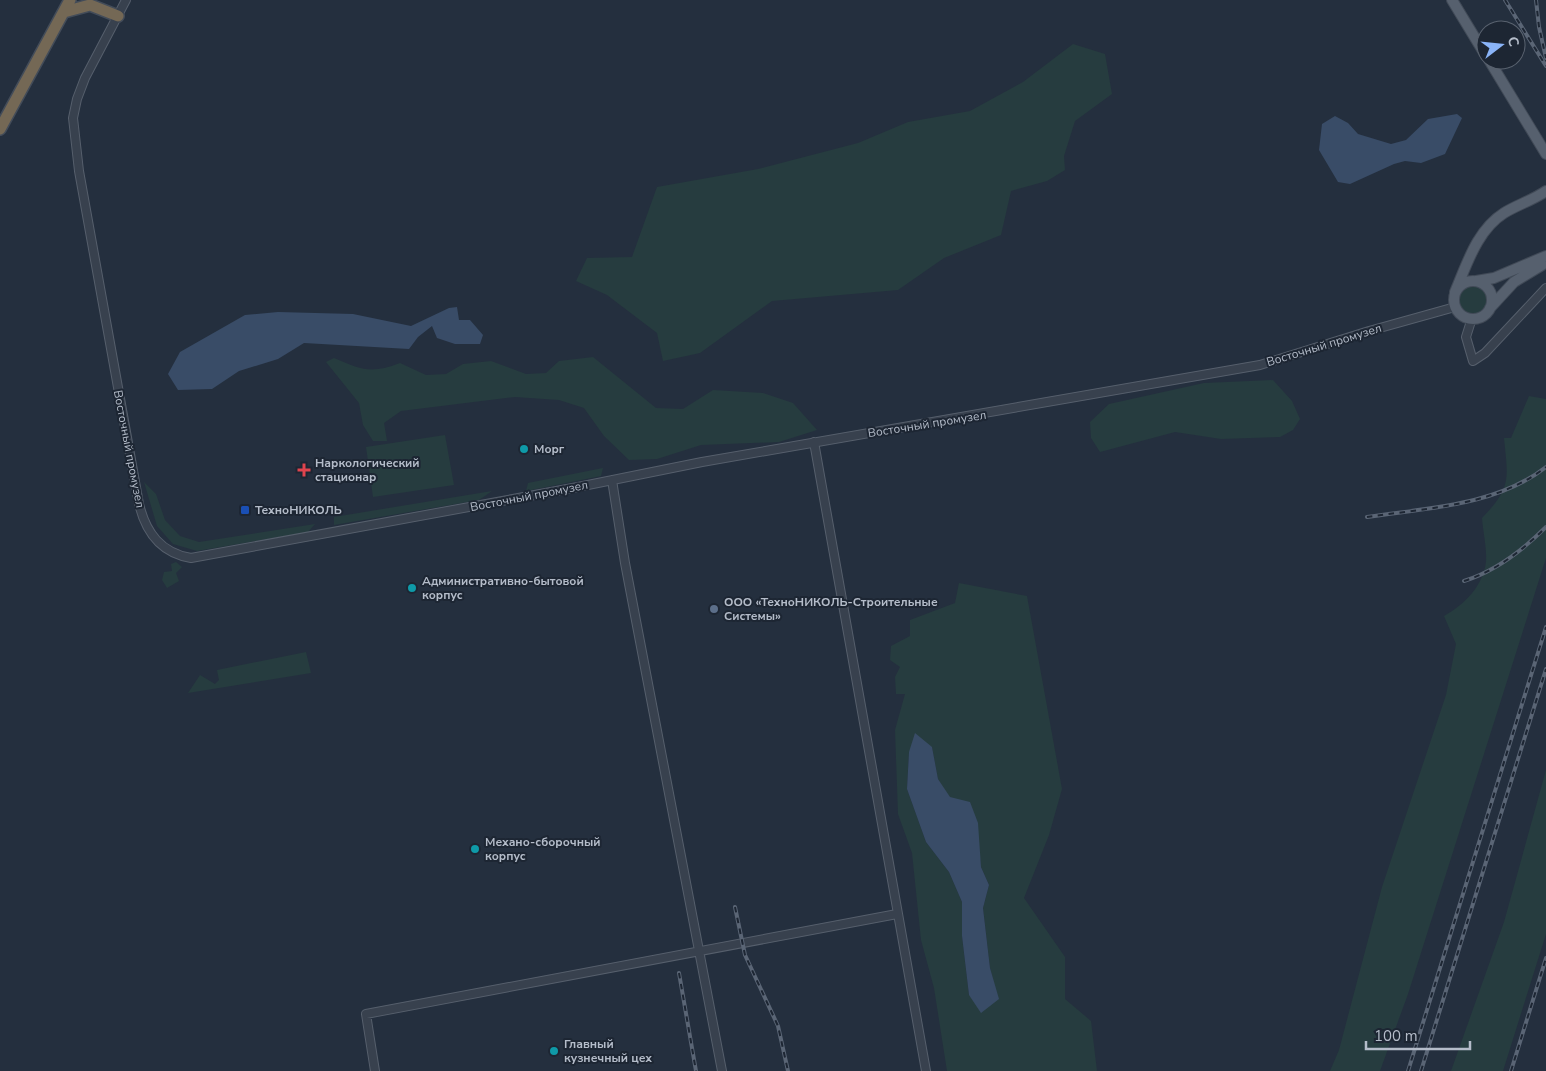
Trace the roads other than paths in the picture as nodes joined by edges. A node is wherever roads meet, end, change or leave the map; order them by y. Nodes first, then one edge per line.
1 (70, 0) edge
2 (126, 0) edge
3 (1452, 0) edge
4 (64, 12) junction
5 (118, 16) junction
6 (1476, 40) edge
7 (1495, 70) edge
8 (0, 129) edge
9 (1546, 154) edge
10 (1546, 191) edge
11 (1546, 256) edge
12 (1469, 260) junction
13 (1546, 263) edge
14 (1476, 281) junction
15 (1546, 288) edge
16 (1455, 292) junction
17 (1455, 307) junction
18 (1486, 312) junction
19 (1472, 318) junction
20 (814, 442) junction
21 (612, 480) junction
22 (897, 914) junction
23 (701, 951) junction
24 (375, 1071) edge
25 (722, 1071) edge
26 (926, 1071) edge

1 - 4 highway
2 - 5 street, Восточный промузел
3 - 6 main road
4 - 5 highway
4 - 8 highway
5 - 21 street, Восточный промузел
7 - 9 main road
10 - 12 main road
11 - 14 main road
12 - 14 main road
12 - 16 main road
13 - 18 main road
14 - 16 main road
14 - 18 main road
15 - 19 street
16 - 17 main road
17 - 19 main road
17 - 20 street, Восточный промузел
18 - 19 main road
20 - 21 street, Восточный промузел
20 - 22 street
21 - 23 street
22 - 23 street
22 - 26 street
23 - 24 street
23 - 25 street

